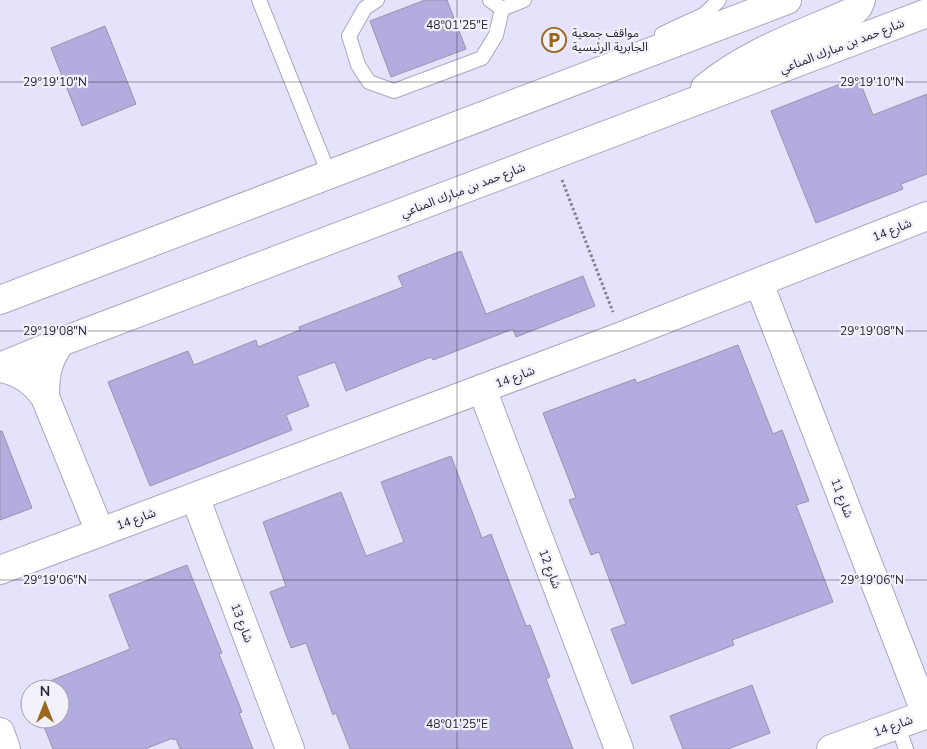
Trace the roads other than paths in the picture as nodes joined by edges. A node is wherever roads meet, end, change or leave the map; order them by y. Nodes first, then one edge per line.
1 (259, 0) edge
2 (377, 0) edge
3 (490, 0) edge
4 (524, 0) edge
5 (719, 0) edge
6 (788, 0) edge
7 (861, 0) edge
8 (502, 9) junction
9 (927, 13) edge
10 (625, 62) junction
11 (686, 106) junction
12 (329, 174) junction
13 (927, 216) edge
14 (60, 277) junction
15 (759, 282) junction
16 (0, 292) edge
17 (0, 300) edge
18 (61, 342) junction
19 (0, 367) edge
20 (482, 389) junction
21 (44, 397) junction
22 (195, 497) junction
23 (100, 532) junction
24 (0, 570) edge
25 (926, 714) edge
26 (0, 732) edge
27 (902, 737) edge
28 (6, 749) edge
29 (290, 749) edge
30 (619, 749) edge
31 (831, 749) edge

1 - 12 lane
2 - 8 lane
3 - 8 lane
4 - 8 lane
5 - 10 lane
6 - 10 street
7 - 11 street
9 - 11 street, شارع حمد بن مبارك المناعي
10 - 12 street
11 - 18 street, شارع حمد بن مبارك المناعي
12 - 14 street
13 - 15 street, شارع 14
14 - 16 lane
14 - 17 street
15 - 20 street, شارع 14
15 - 25 street, شارع 11
18 - 19 street, شارع حمد بن مبارك المناعي
18 - 21 street, شارع 14
19 - 21 street, شارع 14
20 - 22 street, شارع 14
20 - 30 street, شارع 12
21 - 23 street, شارع 14
22 - 23 street, شارع 14
22 - 29 street, شارع 13
23 - 24 street, شارع 14
25 - 27 street, شارع 14
26 - 28 street
27 - 31 street, شارع 14

